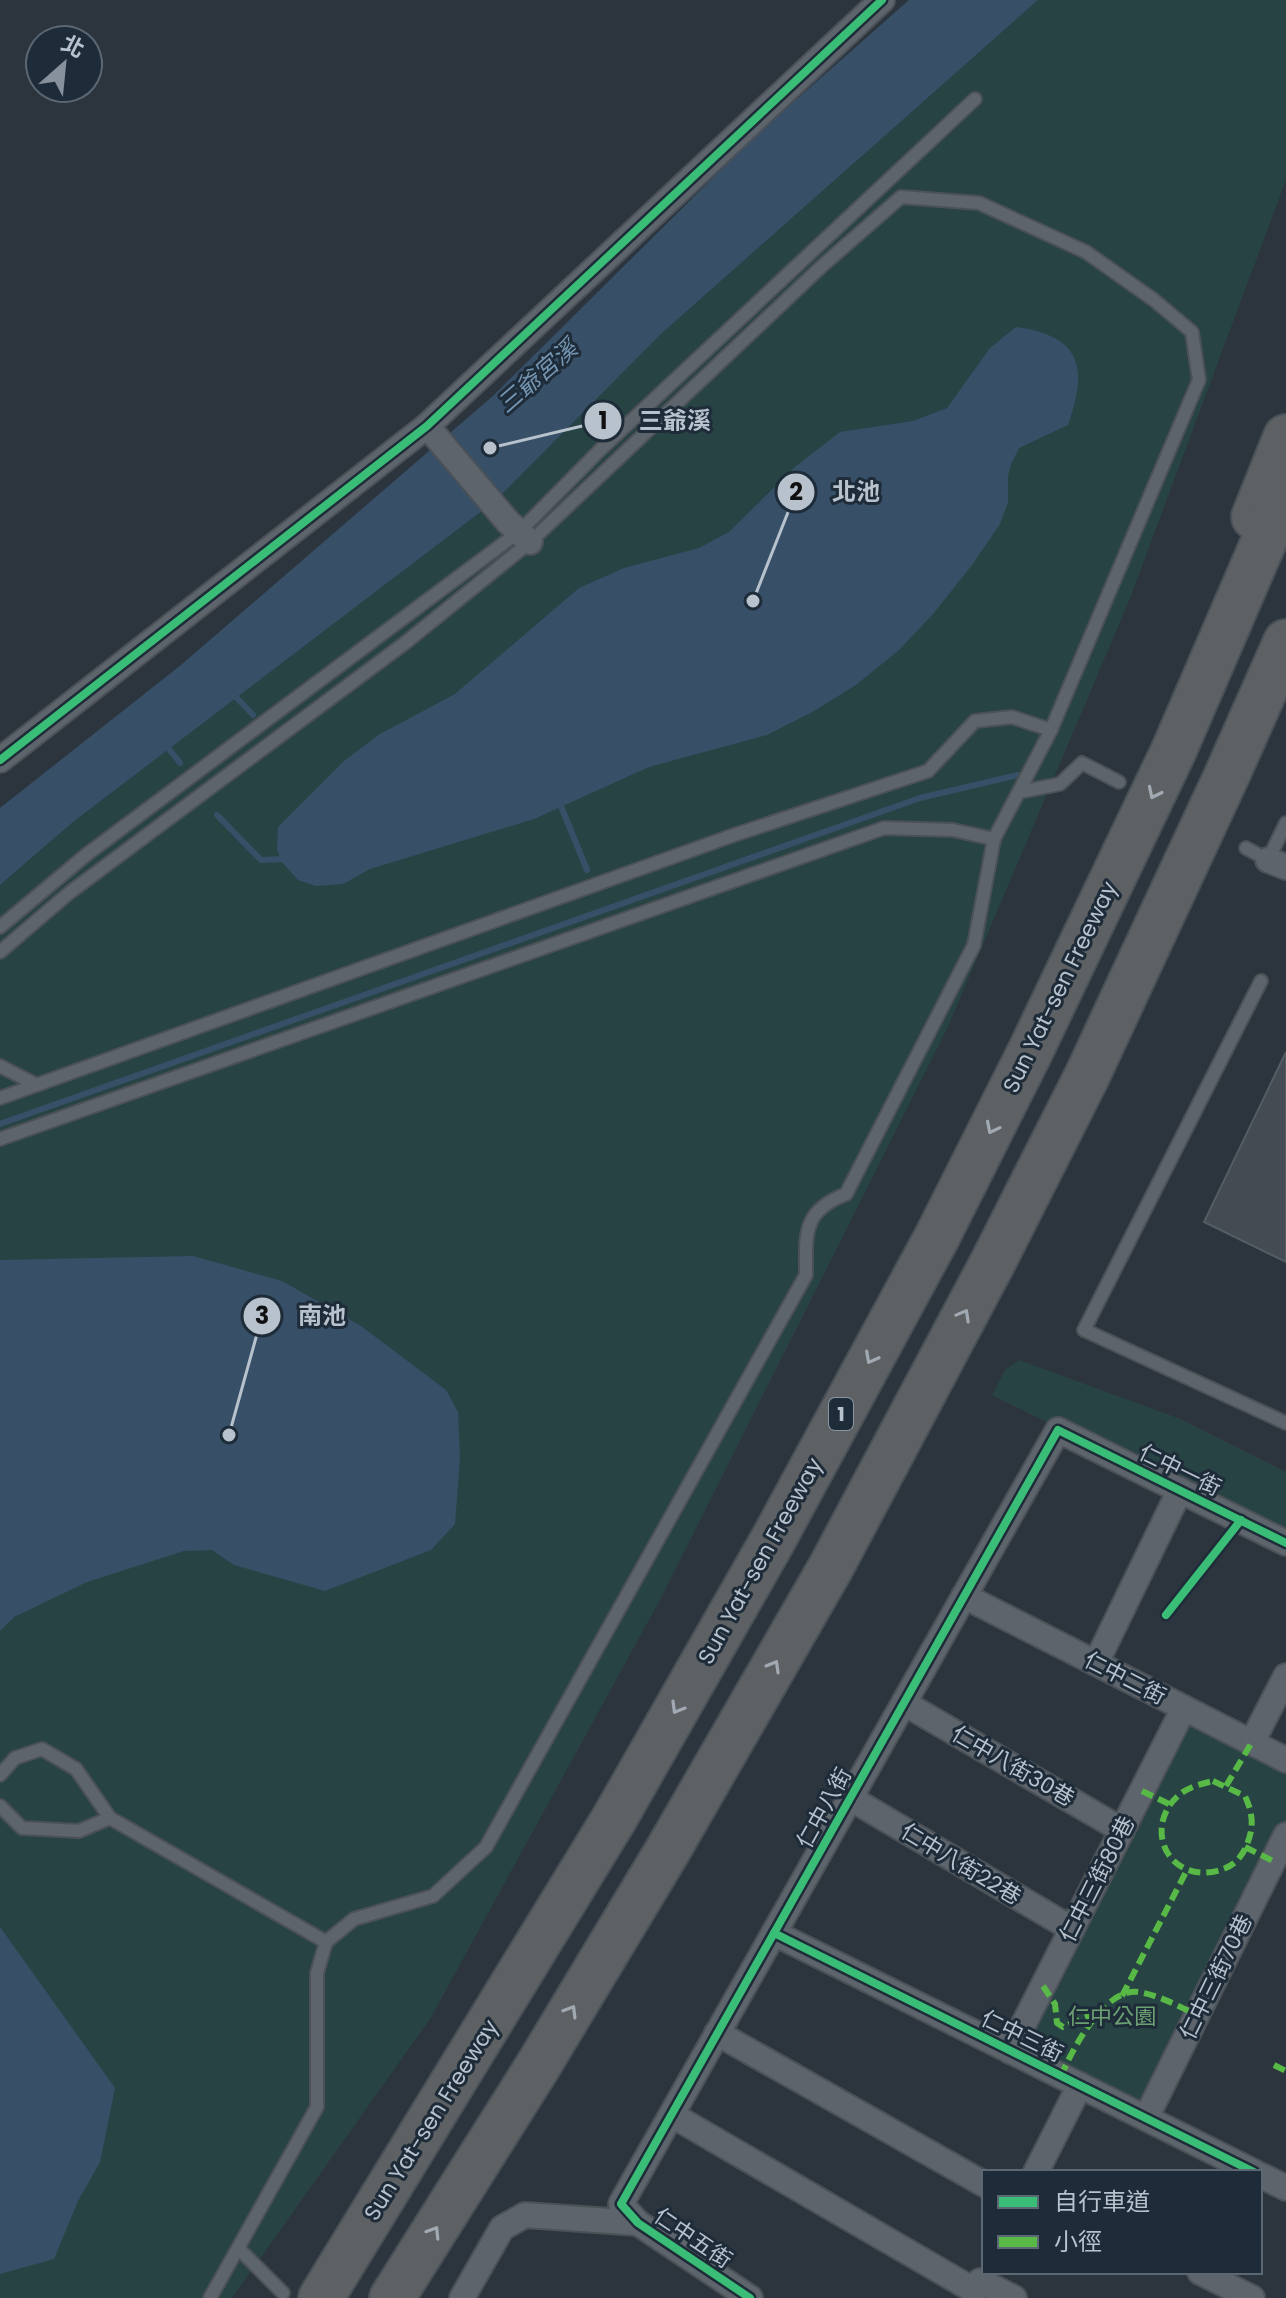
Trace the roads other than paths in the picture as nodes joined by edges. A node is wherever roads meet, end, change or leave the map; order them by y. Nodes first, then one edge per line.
1 (882, 0) edge
2 (975, 99) dead end
3 (431, 432) junction
4 (1286, 437) edge
5 (1286, 490) edge
6 (519, 532) junction
7 (1286, 642) edge
8 (1286, 709) edge
9 (1051, 730) junction
10 (1174, 750) junction
11 (0, 760) edge
12 (1119, 782) dead end
13 (1019, 792) junction
14 (1286, 823) edge
15 (994, 839) junction
16 (1246, 848) dead end
17 (1277, 864) edge
18 (0, 927) edge
19 (0, 952) edge
20 (1261, 981) dead end
21 (0, 1066) edge
22 (1087, 1076) junction
23 (37, 1085) junction
24 (0, 1098) edge
25 (0, 1139) edge
26 (1286, 1423) edge
27 (1058, 1430) joint
28 (1180, 1490) junction
29 (1286, 1543) edge
30 (964, 1596) junction
31 (1096, 1663) junction
32 (1286, 1676) edge
33 (904, 1703) junction
34 (1184, 1708) junction
35 (1252, 1742) junction
36 (1286, 1760) edge
37 (0, 1775) edge
38 (850, 1798) junction
39 (0, 1806) edge
40 (110, 1818) junction
41 (1122, 1830) junction
42 (1286, 1835) edge
43 (1072, 1929) junction
44 (774, 1933) junction
45 (326, 1942) junction
46 (717, 2033) junction
47 (1010, 2051) junction
48 (1080, 2085) junction
49 (672, 2115) junction
50 (1146, 2118) junction
51 (1037, 2170) edge
52 (1250, 2170) edge
53 (1262, 2176) edge
54 (982, 2183) edge
55 (1286, 2188) edge
56 (621, 2204) joint
57 (638, 2223) junction
58 (239, 2249) junction
59 (1204, 2274) edge
60 (978, 2286) edge
61 (302, 2296) edge
62 (210, 2298) edge
63 (392, 2298) edge
64 (462, 2298) edge
65 (750, 2298) edge
66 (1014, 2298) edge
67 (1252, 2298) edge

1 - 3 street
2 - 6 lane
3 - 6 street
3 - 11 street
4 - 10 highway
5 - 10 highway, Sun Yat-sen Freeway / 1
6 - 9 lane
6 - 18 lane
6 - 19 lane
7 - 22 highway
8 - 22 highway
9 - 13 lane
9 - 23 lane
10 -> 61 highway, Sun Yat-sen Freeway / 1
12 - 13 lane
13 - 15 lane
14 - 17 lane
15 - 25 lane
15 - 45 lane
16 - 17 lane
20 - 26 lane
21 - 23 lane
63 -> 22 highway
23 - 24 lane
27 - 28 street, 仁中一街
27 - 30 street, 仁中八街
28 - 29 street, 仁中一街
28 - 31 street
30 - 31 street, 仁中二街
30 - 33 street, 仁中八街
31 - 34 street, 仁中二街
32 - 35 street
33 - 38 street, 仁中八街
33 - 41 street, 仁中八街30巷
34 - 35 street, 仁中二街
34 - 41 street, 仁中三街80巷
35 - 36 street, 仁中二街
37 - 40 lane
38 - 43 street, 仁中八街22巷
38 - 44 street, 仁中八街
39 - 40 lane
40 - 45 lane
41 - 43 street, 仁中三街80巷
42 - 50 street, 仁中三街70巷
43 - 47 street, 仁中三街80巷
44 - 46 street, 仁中八街
44 - 47 street, 仁中三街
45 - 58 lane
46 - 49 street, 仁中八街
46 - 54 street
47 - 48 street, 仁中三街
48 - 50 street, 仁中三街
48 - 51 street
49 - 56 street, 仁中八街
49 - 60 street
50 - 52 street, 仁中三街
53 - 55 street
56 - 57 street, 仁中五街
57 - 64 street
57 - 65 street, 仁中五街
58 - 61 lane
58 - 62 lane
59 - 67 street
60 - 66 street

